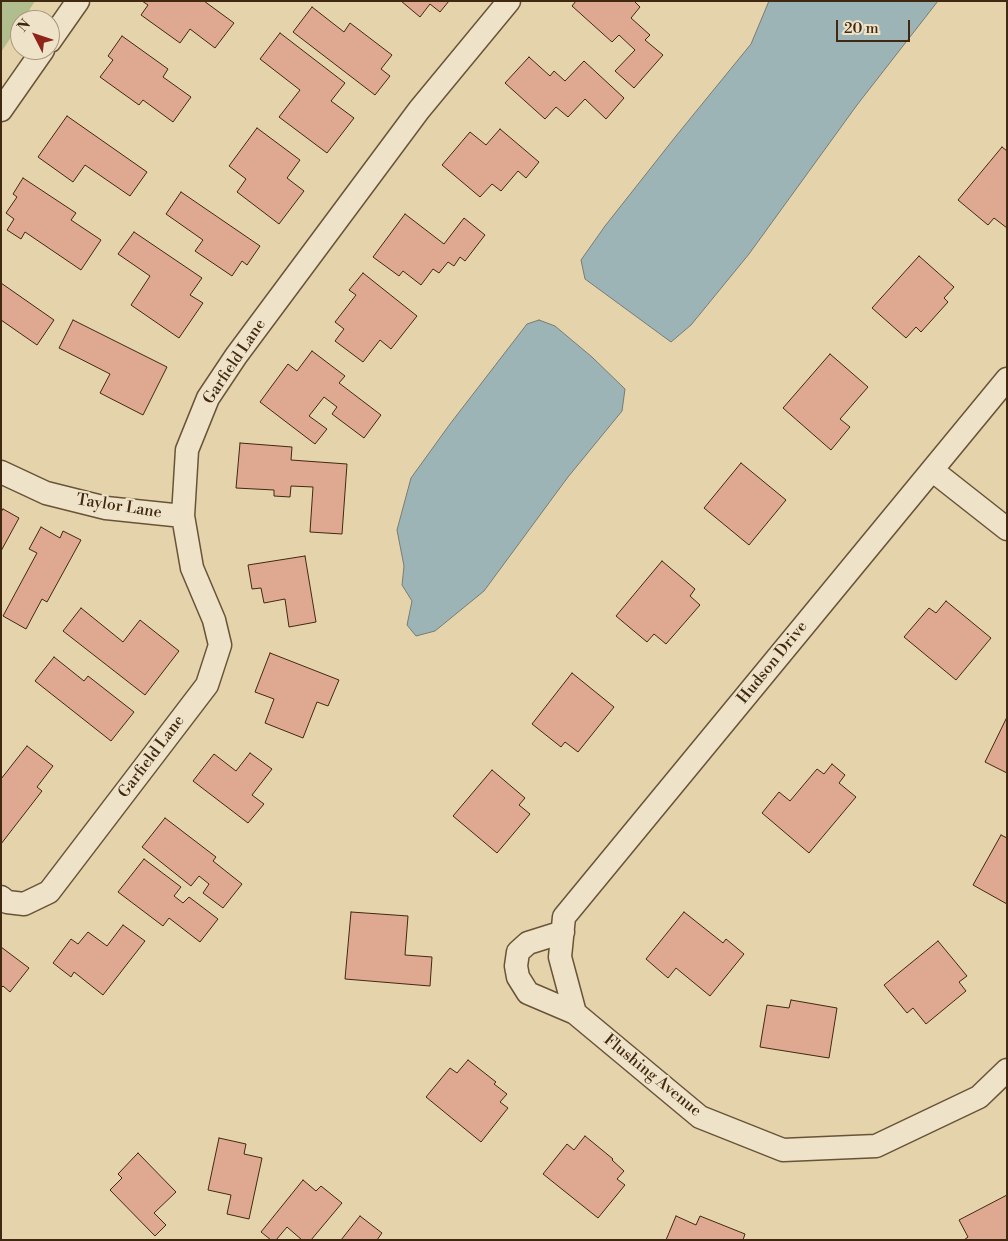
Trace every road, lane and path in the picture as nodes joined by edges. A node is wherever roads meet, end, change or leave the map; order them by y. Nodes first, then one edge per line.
1 (78, 1) edge
2 (509, 1) edge
3 (60, 27) edge
4 (37, 60) edge
5 (1, 110) edge
6 (1007, 379) edge
7 (932, 470) junction
8 (1, 472) edge
9 (183, 516) junction
10 (1007, 529) edge
11 (1, 897) edge
12 (563, 932) junction
13 (575, 1013) junction
14 (1007, 1070) edge

1 - 3 street
2 - 9 street, Garfield Lane
4 - 5 street
6 - 7 street, Hudson Drive
7 - 10 street
7 - 12 street, Hudson Drive
8 - 9 street, Taylor Lane
9 - 11 street, Garfield Lane
12 - 13 street, Hudson Drive
12 - 13 street, Flushing Avenue
13 - 14 street, Flushing Avenue

